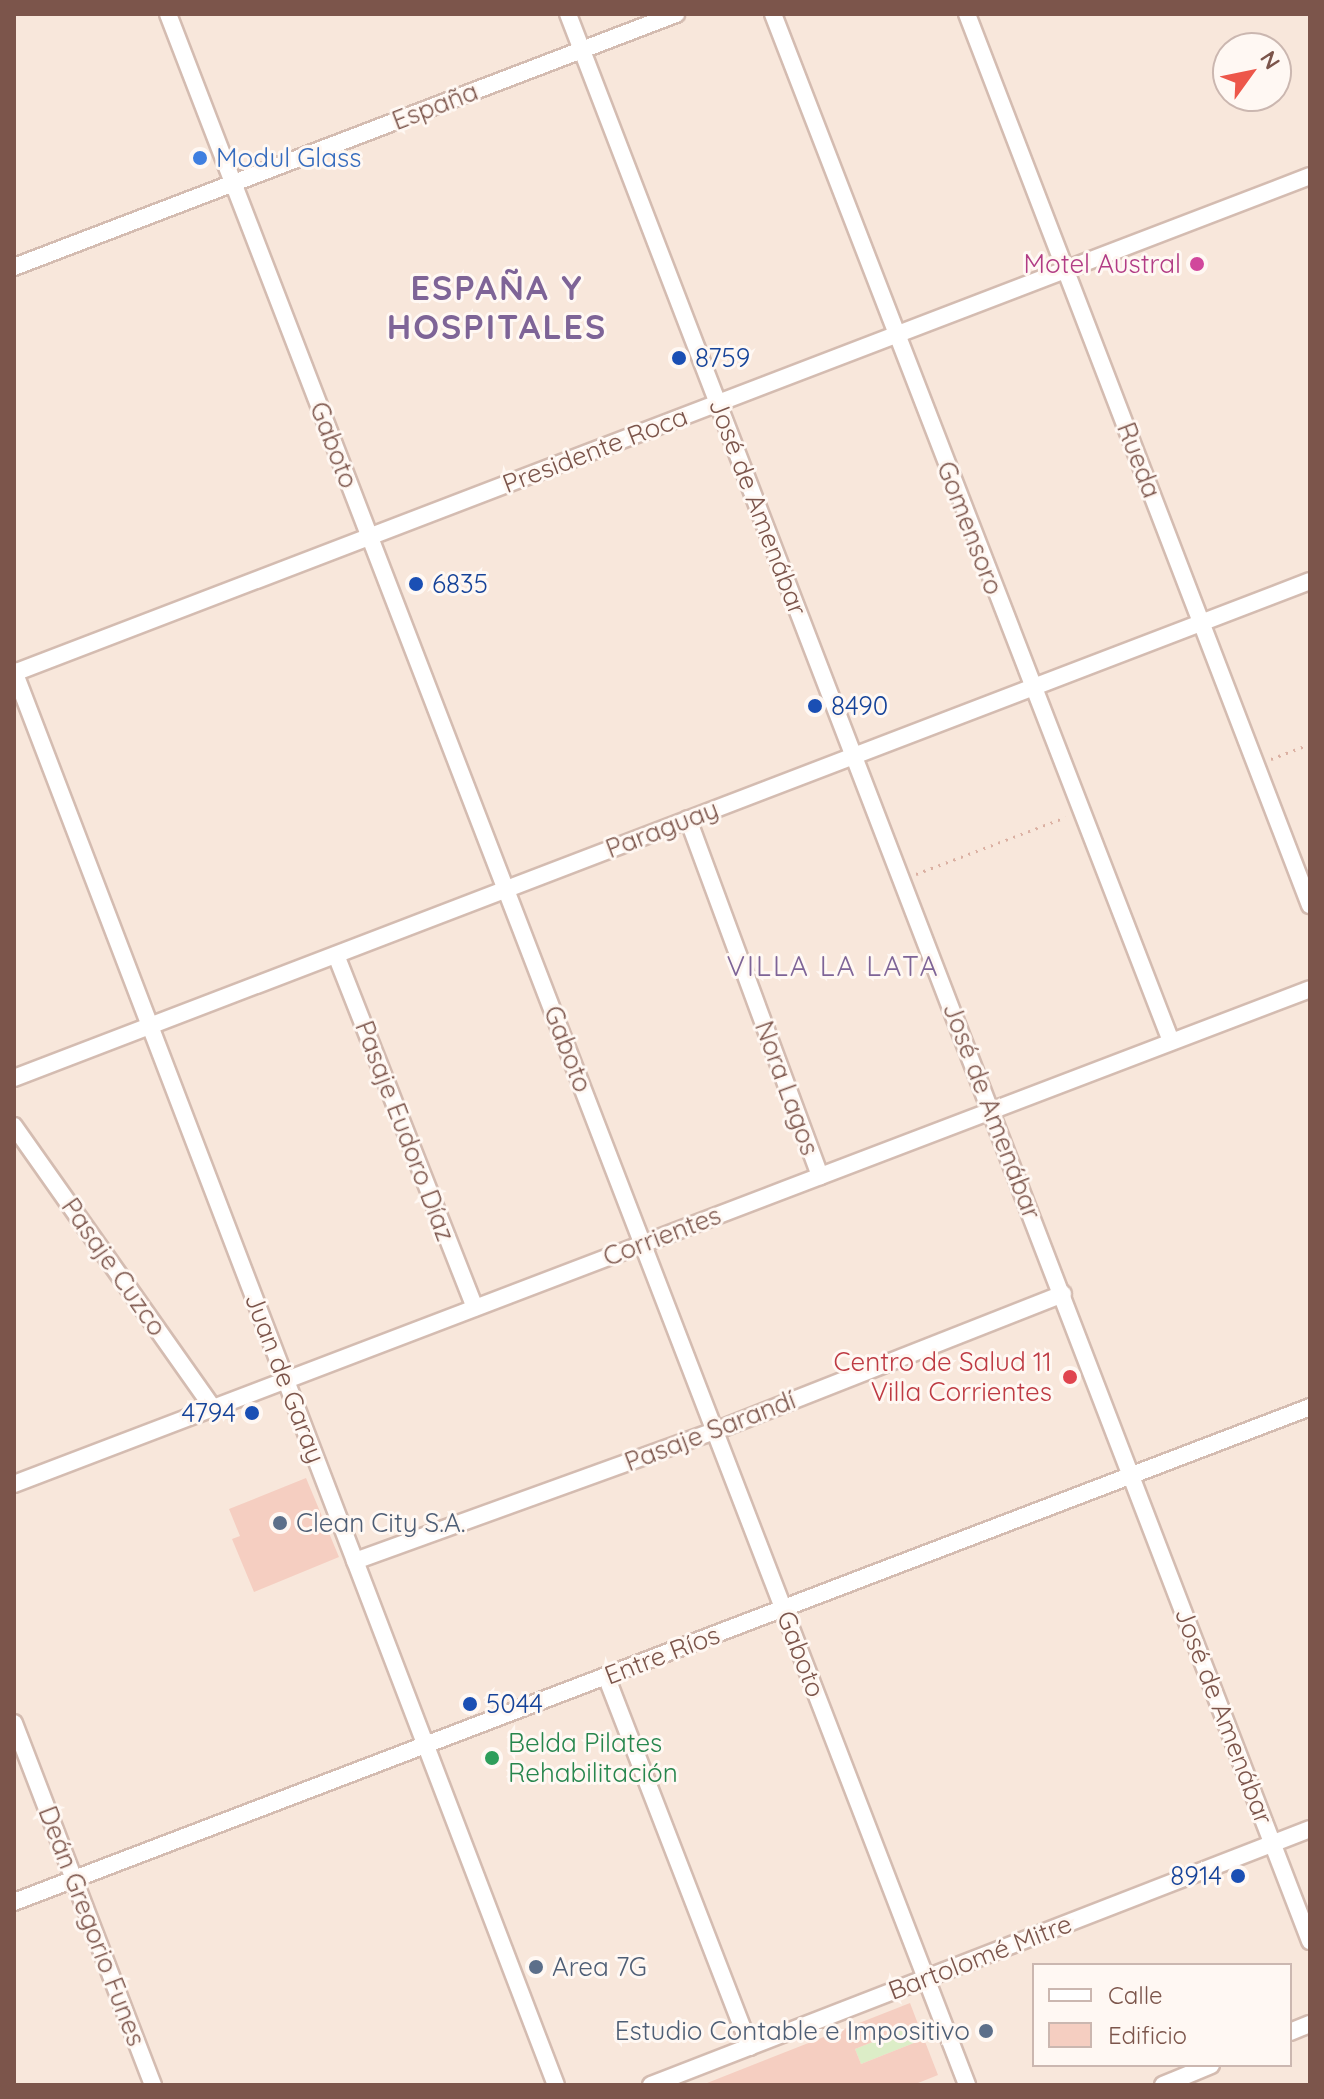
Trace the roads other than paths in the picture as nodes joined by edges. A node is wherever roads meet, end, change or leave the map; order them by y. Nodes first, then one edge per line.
1 (168, 14) edge
2 (568, 14) edge
3 (676, 14) edge
4 (773, 14) edge
5 (967, 14) edge
6 (582, 50) junction
7 (1310, 176) edge
8 (233, 183) junction
9 (14, 267) edge
10 (1066, 270) junction
11 (895, 334) junction
12 (718, 403) junction
13 (370, 536) junction
14 (1310, 581) edge
15 (1201, 623) junction
16 (14, 672) edge
17 (1033, 688) junction
18 (855, 756) junction
19 (688, 819) junction
20 (506, 889) junction
21 (1310, 905) edge
22 (336, 955) junction
23 (1310, 989) edge
24 (150, 1026) junction
25 (1171, 1041) junction
26 (14, 1078) edge
27 (992, 1111) junction
28 (14, 1126) edge
29 (820, 1176) junction
30 (643, 1244) junction
31 (1063, 1294) junction
32 (475, 1308) junction
33 (286, 1380) junction
34 (213, 1408) junction
35 (1308, 1414) edge
36 (715, 1431) junction
37 (1134, 1478) junction
38 (14, 1484) edge
39 (355, 1561) junction
40 (783, 1608) junction
41 (606, 1676) junction
42 (14, 1723) edge
43 (426, 1745) junction
44 (1310, 1829) edge
45 (1272, 1844) junction
46 (74, 1879) junction
47 (14, 1902) edge
48 (1310, 1941) edge
49 (925, 1979) junction
50 (750, 2047) junction
51 (1206, 2067) edge
52 (153, 2085) edge
53 (556, 2085) edge
54 (651, 2085) edge
55 (967, 2085) edge
56 (1163, 2085) edge

1 - 8 street, Gaboto
2 - 6 street, José de Amenábar
3 - 6 street, España
4 - 11 street, Gomensoro
5 - 10 street, Rueda
6 - 8 street, España
6 - 12 street, José de Amenábar
7 - 10 street, Presidente Roca
8 - 9 street, España
8 - 13 street, Gaboto
10 - 11 street, Presidente Roca
10 - 15 street, Rueda
11 - 12 street, Presidente Roca
11 - 17 street, Gomensoro
12 - 13 street, Presidente Roca
12 - 18 street, José de Amenábar
13 - 16 street, Presidente Roca
13 - 20 street, Gaboto
14 - 15 street, Paraguay
15 - 17 street, Paraguay
15 - 21 street, Rueda
16 - 24 street, Juan de Garay
17 - 18 street, Paraguay
17 - 25 street, Gomensoro
18 - 19 street, Paraguay
18 - 27 street, José de Amenábar
19 - 20 street, Paraguay
19 - 29 street, Nora Lagos
20 - 22 street, Paraguay
20 - 30 street, Gaboto
22 - 24 street, Paraguay
22 - 32 street, Pasaje Eudoro Díaz
23 - 25 street, Corrientes
24 - 26 street, Paraguay
24 - 33 street, Juan de Garay
25 - 27 street, Corrientes
27 - 29 street, Corrientes
27 - 31 street, José de Amenábar
28 - 34 street, Pasaje Cuzco
29 - 30 street, Corrientes
30 - 32 street, Corrientes
30 - 36 street, Gaboto
31 - 36 street, Pasaje Sarandí
31 - 37 street, José de Amenábar
32 - 33 street, Corrientes
33 - 34 street, Corrientes
33 - 39 street, Juan de Garay
34 - 38 street, Corrientes
35 - 37 street, Entre Ríos
36 - 39 street, Pasaje Sarandí
36 - 40 street, Gaboto
37 - 40 street, Entre Ríos
37 - 45 street, José de Amenábar
39 - 43 street, Juan de Garay
40 - 41 street, Entre Ríos
40 - 49 street, Gaboto
41 - 43 street, Entre Ríos
41 - 50 street
42 - 46 street, Deán Gregorio Funes
43 - 46 street, Entre Ríos
43 - 53 street, Juan de Garay
44 - 45 street, Bartolomé Mitre
45 - 48 street, José de Amenábar
45 - 49 street, Bartolomé Mitre
46 - 47 street, Entre Ríos
46 - 52 street, Deán Gregorio Funes
49 - 50 street, Bartolomé Mitre
49 - 55 street, Gaboto
50 - 54 street, Bartolomé Mitre
51 - 56 street

